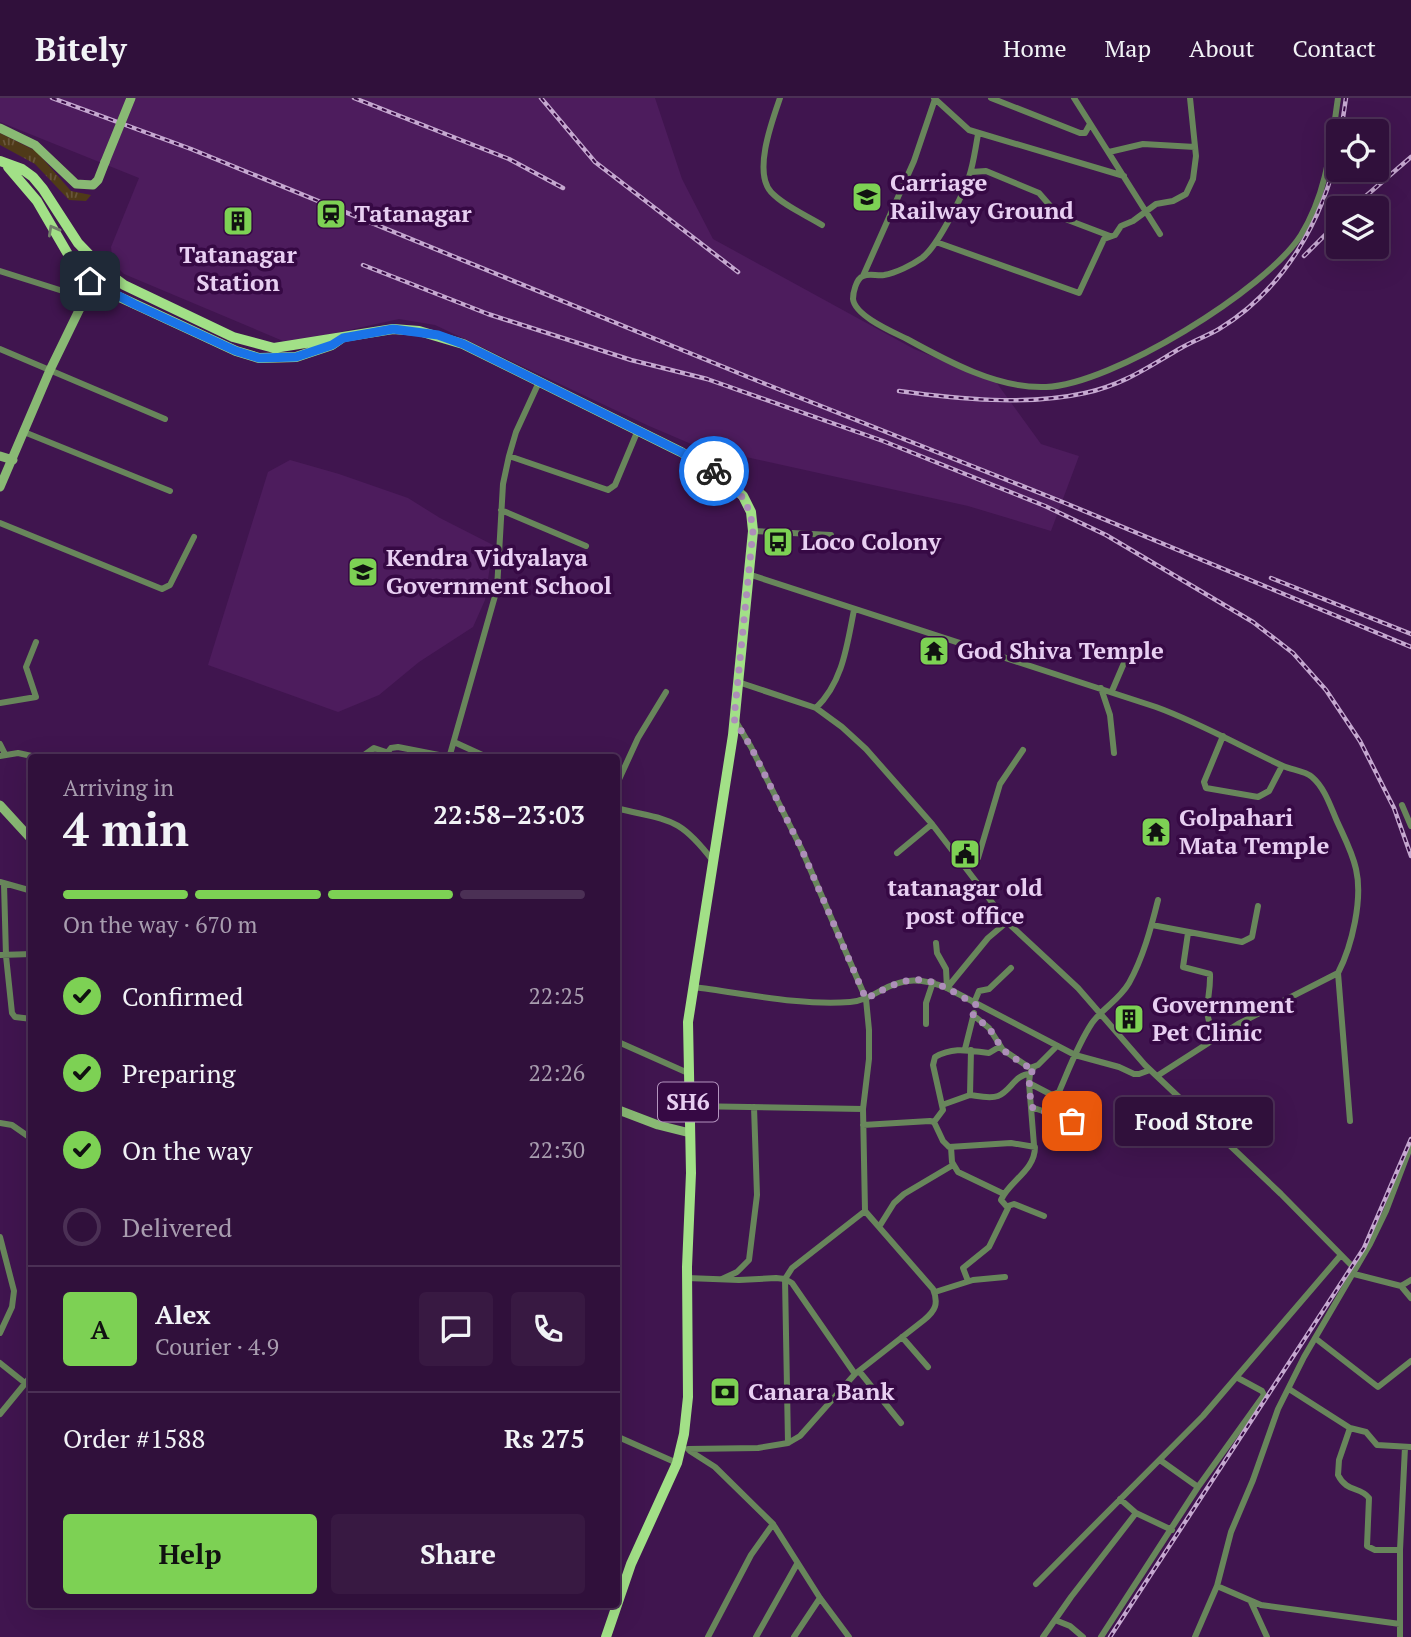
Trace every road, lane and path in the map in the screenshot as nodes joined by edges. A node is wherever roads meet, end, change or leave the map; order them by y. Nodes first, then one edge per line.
1 (131, 98) edge
2 (780, 98) edge
3 (935, 98) edge
4 (991, 98) edge
5 (1074, 98) edge
6 (1190, 98) edge
7 (1338, 98) edge
8 (1090, 124) junction
9 (0, 128) edge
10 (978, 134) junction
11 (1195, 147) junction
12 (1108, 152) junction
13 (2, 162) edge
14 (971, 172) junction
15 (1124, 176) junction
16 (1146, 212) junction
17 (822, 225) dead end
18 (1160, 234) dead end
19 (1112, 237) junction
20 (936, 242) junction
21 (0, 271) edge
22 (863, 276) junction
23 (90, 281) junction
24 (85, 298) junction
25 (343, 338) junction
26 (0, 349) edge
27 (50, 370) junction
28 (539, 382) junction
29 (165, 419) dead end
30 (638, 430) junction
31 (24, 432) junction
32 (0, 456) edge
33 (509, 456) junction
34 (13, 460) junction
35 (0, 487) edge
36 (170, 491) dead end
37 (501, 510) junction
38 (0, 523) edge
39 (753, 531) junction
40 (831, 535) dead end
41 (194, 537) dead end
42 (586, 546) dead end
43 (748, 573) junction
44 (854, 610) junction
45 (36, 642) dead end
46 (1126, 656) dead end
47 (738, 682) junction
48 (1101, 688) junction
49 (1112, 691) junction
50 (666, 692) dead end
51 (0, 703) edge
52 (816, 708) junction
53 (734, 719) junction
54 (1223, 736) junction
55 (454, 742) junction
56 (0, 744) edge
57 (1023, 750) dead end
58 (1114, 753) dead end
59 (366, 754) edge
60 (383, 754) edge
61 (386, 754) edge
62 (433, 754) edge
63 (450, 754) edge
64 (480, 754) edge
65 (2, 755) edge
66 (28, 755) edge
67 (1282, 765) junction
68 (620, 777) edge
69 (0, 805) edge
70 (1402, 805) dead end
71 (620, 809) edge
72 (932, 824) junction
73 (1411, 826) edge
74 (28, 836) edge
75 (897, 853) dead end
76 (713, 861) junction
77 (967, 869) junction
78 (2, 883) edge
79 (28, 890) edge
80 (1158, 901) dead end
81 (1258, 906) dead end
82 (2, 916) edge
83 (1007, 922) junction
84 (1152, 925) junction
85 (1188, 933) junction
86 (936, 943) dead end
87 (28, 954) edge
88 (3, 956) edge
89 (1011, 968) dead end
90 (1338, 973) junction
91 (933, 982) junction
92 (693, 987) junction
93 (947, 988) junction
94 (866, 999) junction
95 (976, 1004) junction
96 (1100, 1013) junction
97 (973, 1015) junction
98 (28, 1019) edge
99 (926, 1024) dead end
100 (1216, 1037) junction
101 (620, 1043) edge
102 (1056, 1047) junction
103 (968, 1049) junction
104 (1003, 1050) junction
105 (1075, 1055) junction
106 (1032, 1070) junction
107 (1150, 1070) junction
108 (688, 1073) junction
109 (1157, 1076) junction
110 (1028, 1083) junction
111 (970, 1095) junction
112 (942, 1105) junction
113 (688, 1106) junction
114 (1031, 1107) junction
115 (754, 1108) junction
116 (863, 1109) junction
117 (620, 1111) edge
118 (1072, 1121) dead end
119 (1350, 1121) dead end
120 (934, 1122) junction
121 (0, 1123) edge
122 (863, 1125) junction
123 (690, 1133) junction
124 (28, 1136) edge
125 (1411, 1144) edge
126 (1034, 1145) junction
127 (951, 1147) junction
128 (953, 1165) junction
129 (1004, 1194) junction
130 (1008, 1206) junction
131 (865, 1211) junction
132 (1044, 1216) dead end
133 (879, 1227) junction
134 (0, 1237) edge
135 (1341, 1255) junction
136 (1354, 1274) junction
137 (687, 1278) junction
138 (1006, 1278) dead end
139 (720, 1279) junction
140 (785, 1279) junction
141 (1411, 1280) edge
142 (968, 1281) junction
143 (1401, 1286) junction
144 (935, 1292) junction
145 (1411, 1298) edge
146 (0, 1333) edge
147 (902, 1337) junction
148 (1315, 1338) junction
149 (1411, 1362) edge
150 (0, 1363) edge
151 (928, 1367) dead end
152 (857, 1372) junction
153 (1238, 1378) junction
154 (28, 1380) edge
155 (25, 1383) junction
156 (1289, 1389) junction
157 (0, 1414) edge
158 (901, 1423) dead end
159 (1350, 1428) junction
160 (620, 1438) edge
161 (788, 1443) junction
162 (1408, 1447) edge
163 (685, 1448) junction
164 (1160, 1460) junction
165 (677, 1463) junction
166 (1198, 1487) junction
167 (1120, 1499) junction
168 (1136, 1513) junction
169 (773, 1524) junction
170 (1172, 1530) junction
171 (1400, 1550) junction
172 (797, 1564) junction
173 (1036, 1584) dead end
174 (1217, 1586) junction
175 (620, 1597) edge
176 (820, 1598) junction
177 (1251, 1602) junction
178 (616, 1608) edge
179 (1055, 1620) junction
180 (1400, 1624) junction
181 (606, 1637) edge
182 (708, 1637) edge
183 (756, 1637) edge
184 (794, 1637) edge
185 (849, 1637) edge
186 (1044, 1637) edge
187 (1083, 1637) edge
188 (1101, 1637) edge
189 (1195, 1637) edge
190 (1267, 1637) edge
191 (1400, 1637) edge

1 - 9 street, bridge
2 - 17 street
3 - 10 street
3 - 22 street
4 - 8 street
5 - 8 street
6 - 11 street
7 - 22 street
8 - 12 street
10 - 14 street
10 - 15 street
11 - 12 street
11 - 16 street
12 - 15 street
23 -> 13 main road, SH6
13 - 25 main road, SH6
14 - 19 street
14 - 20 street
15 - 16 street
16 - 18 street
16 - 19 street
19 - 20 street
20 - 22 street
21 - 24 street
23 - 24 street
23 - 25 main road, SH6
24 - 27 street
25 - 28 main road, SH6
26 - 27 street
27 - 29 street
27 - 31 street
28 - 30 main road, SH6
28 - 33 street
30 - 33 street
30 - 39 main road, SH6
31 - 34 street
31 - 36 street
32 - 34 street
33 - 37 street
34 - 35 street
37 - 42 street
37 - 55 street
38 - 41 street
39 - 40 street
39 - 43 main road, SH6
43 - 44 street
43 - 47 main road, SH6
44 - 48 street
44 - 52 street
45 - 51 street
46 - 49 street
47 - 52 street
47 - 53 main road, SH6
48 - 49 street
48 - 58 street
49 - 54 street
50 - 68 street
52 - 72 street
53 - 76 main road, SH6
53 - 94 street
54 - 67 street
54 - 67 street
55 - 63 street
55 - 64 street
56 - 65 street
57 - 77 street
59 - 60 street
61 - 62 street
65 - 66 street
67 - 90 street
69 - 74 street
70 - 73 street
71 - 76 street
72 - 75 street
72 - 77 street
76 - 92 main road, SH6
77 - 83 street
78 - 79 street
78 - 82 street
80 - 84 street
81 - 85 street
82 - 88 street
83 - 93 street
83 - 96 street
84 - 85 street
84 - 96 street
85 - 100 street
86 - 93 street
87 - 88 street
88 - 98 street
89 - 95 street
90 - 100 street
90 - 119 street
91 - 93 street
91 - 94 street
91 - 99 street
92 - 94 street
92 - 108 main road, SH6
93 - 95 street
94 - 116 street
95 - 97 street
95 - 102 street
96 - 105 street
96 - 107 street
97 - 103 street
97 - 104 street
100 - 109 street
101 - 108 street
102 - 105 street
102 - 106 street
103 - 104 street
103 - 111 street
103 - 112 street
104 - 106 street
105 - 107 street
105 - 110 street
106 - 110 street
106 - 111 street
107 - 109 street
108 - 113 main road, SH6
109 - 135 street
110 - 114 street
111 - 112 street
112 - 120 street
113 - 115 street
113 - 123 main road, SH6
114 - 118 street
114 - 126 street
115 - 116 street
115 - 139 street
116 - 122 street
117 - 123 street
120 - 122 street
120 - 127 street
121 - 124 street
122 - 131 street
123 - 137 main road, SH6
125 - 136 street
126 - 127 street
126 - 129 street
127 - 128 street
128 - 129 street
128 - 133 street
129 - 130 street
130 - 132 street
130 - 142 street
131 - 133 street
131 - 140 street
133 - 144 street
134 - 146 street
135 - 136 street
135 - 153 street
136 - 143 street
136 - 148 street
137 - 139 street
137 - 163 main road, SH6
138 - 142 street
139 - 140 street
140 - 152 street
140 - 161 street
141 - 143 street
142 - 144 street
143 - 145 street
144 - 147 street
147 - 151 street
147 - 152 street
148 - 149 street
148 - 156 street
150 - 155 street
152 - 158 street
152 - 161 street
153 - 164 street
153 - 166 street
154 - 155 street
155 - 157 street
156 - 159 street
156 - 174 street
159 - 162 street
159 - 171 street
160 - 165 street
161 - 163 street
162 - 171 street
163 - 165 main road, SH6
163 - 169 street
164 - 166 street
164 - 167 street
165 - 175 main road, SH6
166 - 170 street
167 - 168 street
167 - 173 street
168 - 170 street
168 - 179 street
169 - 172 street
169 - 182 street
170 - 188 street
171 - 180 street
172 - 176 street
172 - 183 street
174 - 177 street
174 - 189 street
176 - 184 street
176 - 185 street
177 - 180 street
177 - 190 street
178 - 181 main road, SH6
179 - 186 street
179 - 187 street
180 - 191 street

